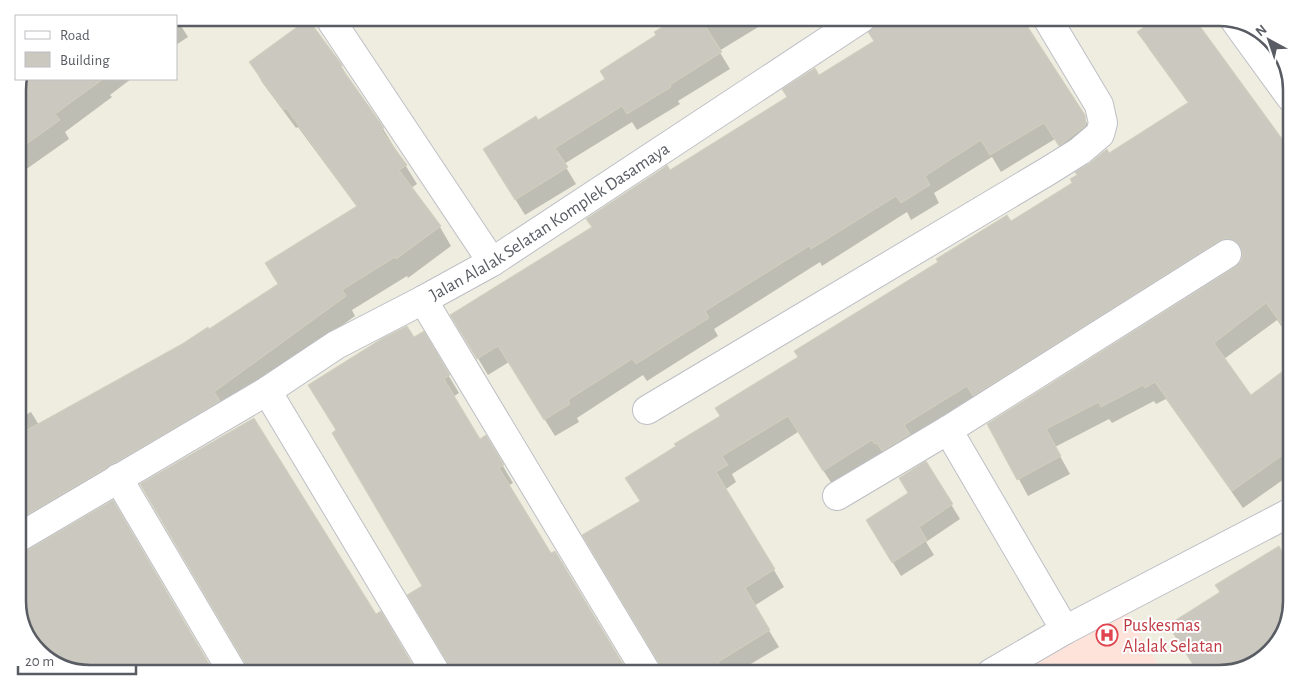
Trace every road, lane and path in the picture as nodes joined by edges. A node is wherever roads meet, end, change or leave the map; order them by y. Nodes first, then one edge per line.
1 (335, 26) edge
2 (850, 26) edge
3 (1052, 26) edge
4 (1242, 31) edge
5 (1283, 87) edge
6 (1227, 254) dead end
7 (492, 262) junction
8 (423, 300) junction
9 (267, 391) junction
10 (647, 410) dead end
11 (948, 430) junction
12 (118, 478) junction
13 (837, 496) dead end
14 (1283, 517) edge
15 (26, 533) edge
16 (1065, 630) junction
17 (229, 665) edge
18 (431, 665) edge
19 (642, 665) edge
20 (1006, 665) edge

1 - 7 street
2 - 7 street, Jalan Alalak Selatan Komplek Dasamaya
3 - 10 street
4 - 5 street
6 - 11 street
7 - 8 street, Jalan Alalak Selatan Komplek Dasamaya
8 - 9 street
8 - 19 street, Jalan Alalak Selatan Komplek Dasamaya
9 - 12 street
9 - 18 street
11 - 13 street
11 - 16 street
12 - 15 street
12 - 17 street
14 - 16 street
16 - 20 street

